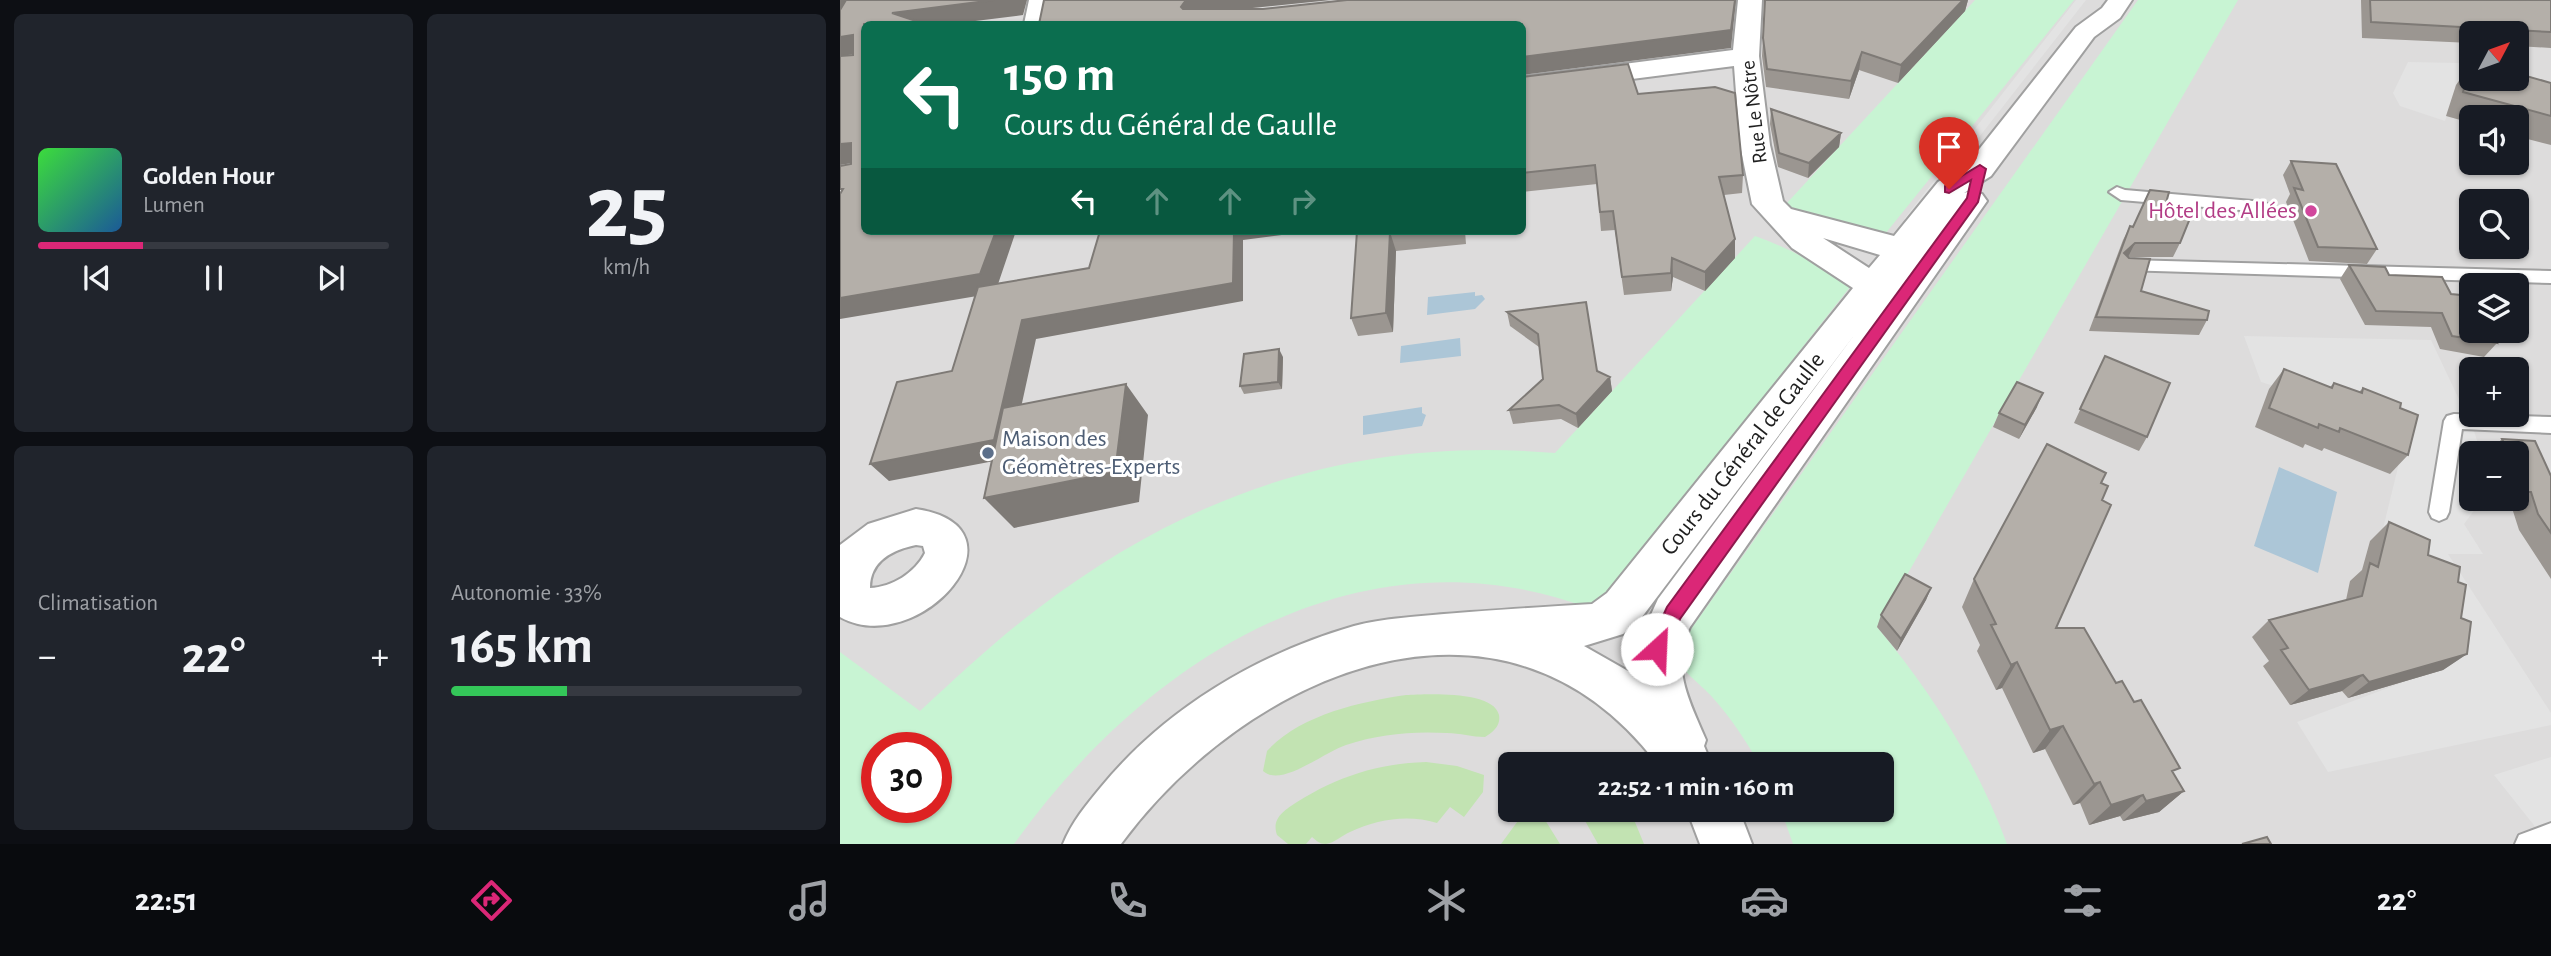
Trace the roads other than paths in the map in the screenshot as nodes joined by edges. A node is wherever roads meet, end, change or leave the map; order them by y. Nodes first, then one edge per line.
1 (1041, 0) edge
2 (1750, 0) edge
3 (2096, 0) edge
4 (2120, 0) edge
5 (1037, 21) edge
6 (2085, 32) junction
7 (1746, 56) junction
8 (1526, 84) edge
9 (2117, 192) dead end
10 (2264, 208) dead end
11 (1782, 217) junction
12 (1914, 256) junction
13 (2128, 265) edge
14 (2551, 277) edge
15 (1889, 290) junction
16 (2551, 425) edge
17 (2439, 512) dead end
18 (1450, 634) junction
19 (1679, 752) edge
20 (1688, 752) edge
21 (1718, 822) edge
22 (2551, 836) edge
23 (1089, 844) edge
24 (1726, 844) edge
25 (2528, 844) edge

1 - 5 street
2 - 7 street, Rue Le Nôtre
3 - 6 street, Cours du Général de Gaulle
4 - 6 street, Cours du Général de Gaulle
6 - 12 street, Cours du Général de Gaulle
7 - 8 street
7 - 11 street, Rue Le Nôtre
9 - 10 lane
11 - 12 street
11 - 15 street, Rue Le Nôtre
12 - 15 street, Cours du Général de Gaulle
13 - 14 lane
15 - 18 street, Cours du Général de Gaulle
15 - 20 street, Cours du Général de Gaulle
16 - 17 lane
18 - 19 street
18 - 23 street
21 - 24 street
22 - 25 lane

